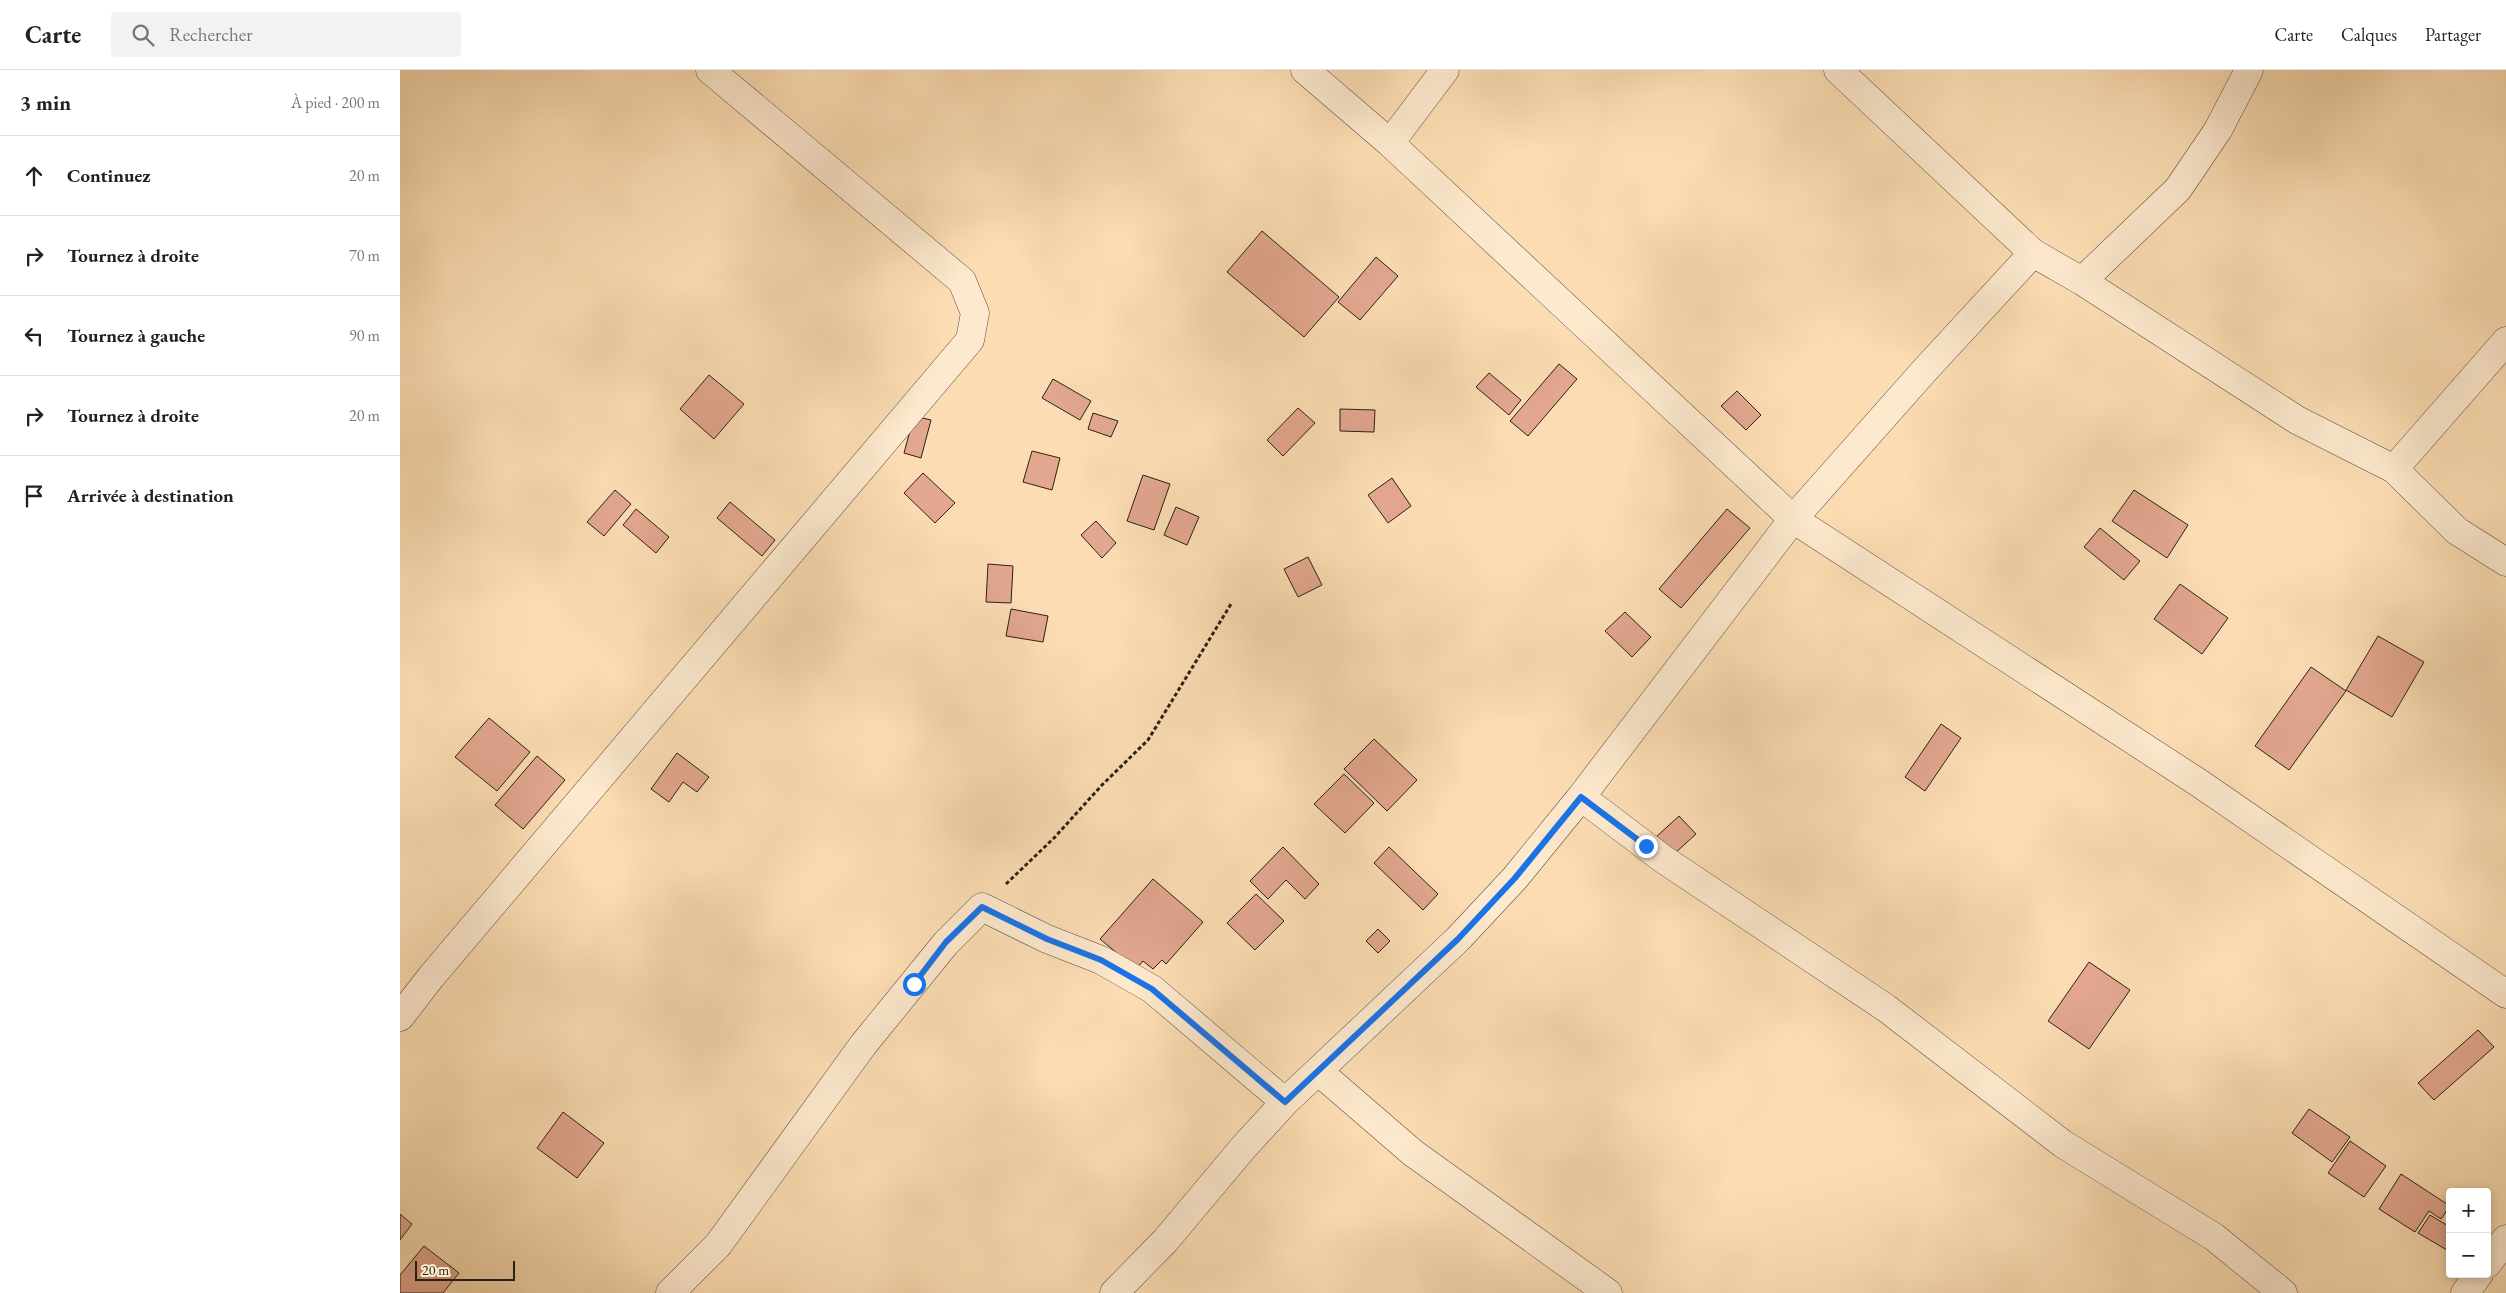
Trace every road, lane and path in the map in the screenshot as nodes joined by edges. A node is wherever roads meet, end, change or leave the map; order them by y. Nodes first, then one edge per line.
1 (710, 70) edge
2 (1305, 70) edge
3 (1445, 70) edge
4 (1838, 70) edge
5 (2249, 70) edge
6 (1390, 143) junction
7 (2033, 253) junction
8 (2082, 281) junction
9 (2506, 341) edge
10 (2394, 469) junction
11 (1794, 519) junction
12 (2506, 562) edge
13 (1231, 604) dead end
14 (1581, 797) junction
15 (982, 907) junction
16 (2506, 994) edge
17 (400, 1017) edge
18 (1318, 1071) junction
19 (1285, 1102) junction
20 (2506, 1239) edge
21 (2491, 1259) edge
22 (2476, 1278) edge
23 (670, 1293) edge
24 (1114, 1293) edge
25 (1608, 1293) edge
26 (2282, 1293) edge
27 (2465, 1293) edge

1 - 17 street
2 - 6 street
3 - 6 street
4 - 7 street
5 - 8 street
6 - 11 street
7 - 8 street
7 - 11 street
8 - 10 street
9 - 10 street
10 - 12 street
11 - 14 street
11 - 16 street
13 - 15 path
14 - 18 street
14 - 26 street
15 - 19 street
15 - 23 street
18 - 19 street
18 - 25 street
19 - 24 street
20 - 21 street
22 - 27 street

